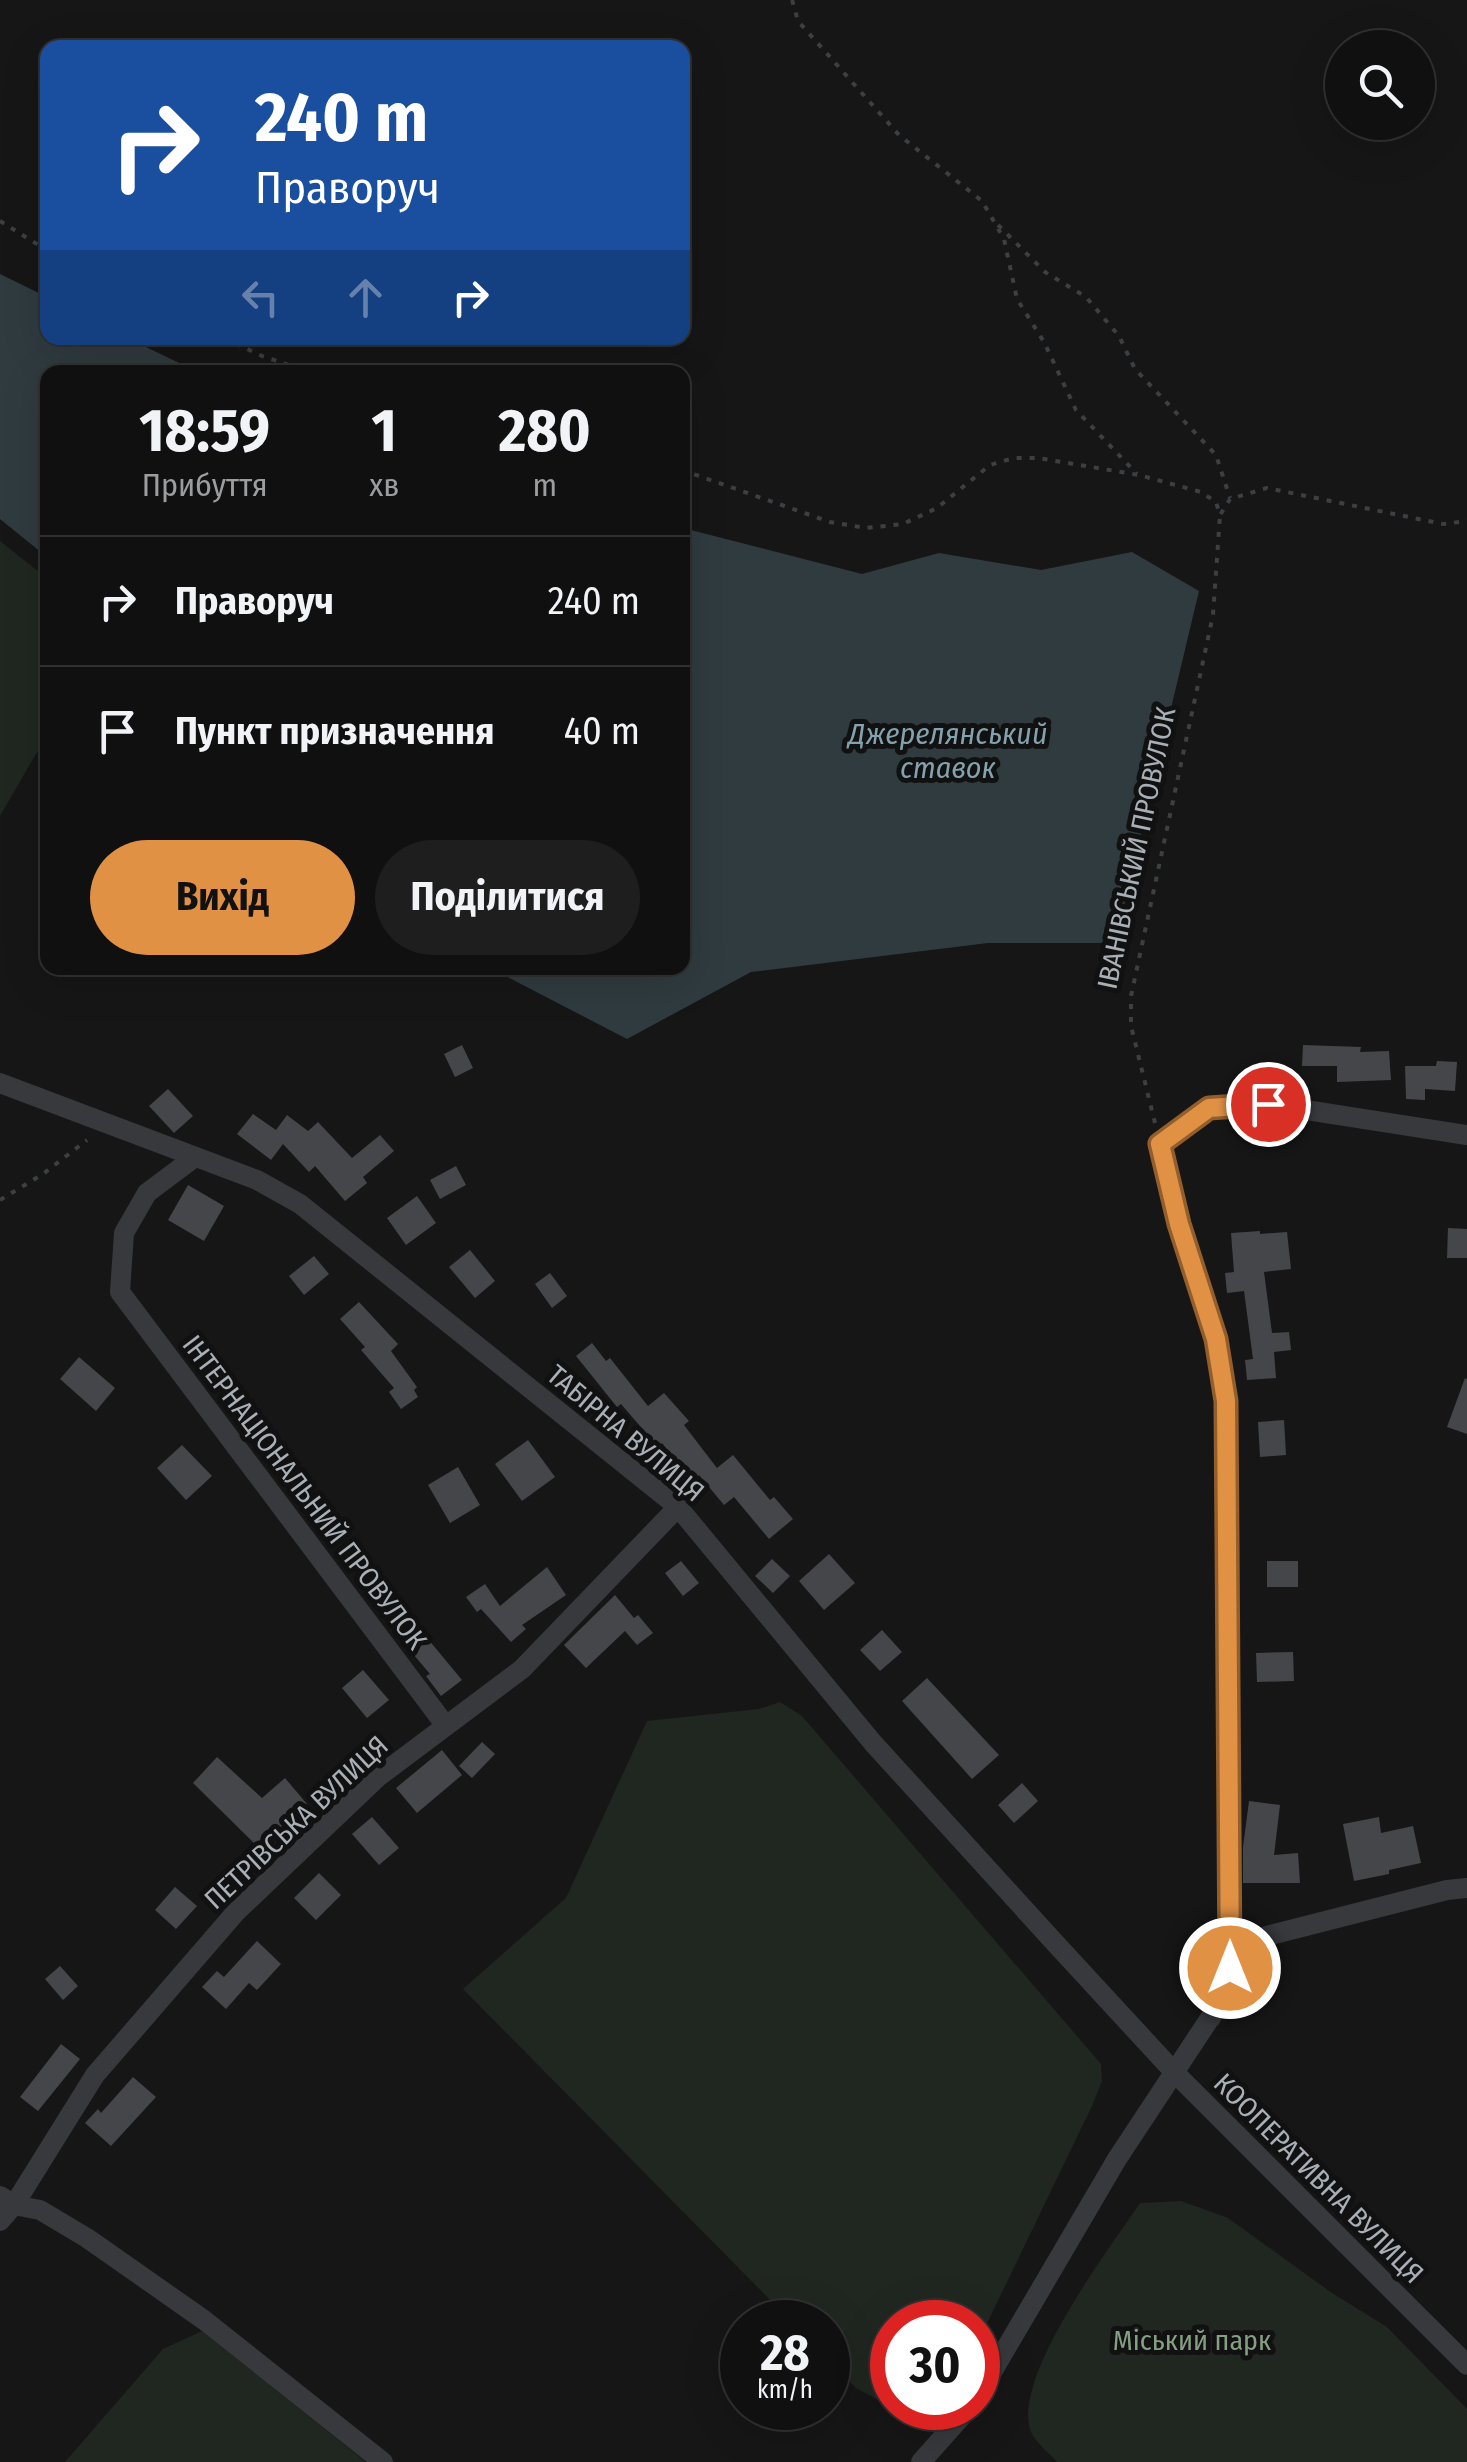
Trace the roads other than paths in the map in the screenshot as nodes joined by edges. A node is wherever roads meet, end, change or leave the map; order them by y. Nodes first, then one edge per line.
1 (0, 1083) edge
2 (1467, 1135) edge
3 (195, 1157) junction
4 (678, 1506) junction
5 (446, 1726) junction
6 (1467, 1888) edge
7 (1211, 2018) junction
8 (1175, 2073) junction
9 (5, 2207) edge
10 (1000, 2358) edge
11 (1467, 2365) edge
12 (949, 2430) edge
13 (384, 2462) edge
14 (921, 2462) edge

1 - 3 street, ТАБІРНА ВУЛИЦЯ
2 - 7 street
3 - 4 street, ТАБІРНА ВУЛИЦЯ
3 - 5 street, ІНТЕРНАЦІОНАЛЬНИЙ ПРОВУЛОК
4 - 5 street, ПЕТРІВСЬКА ВУЛИЦЯ
4 - 8 street, ТАБІРНА ВУЛИЦЯ
5 - 9 street, ПЕТРІВСЬКА ВУЛИЦЯ
6 - 7 street
7 - 8 street
8 - 10 street
8 - 11 street, КООПЕРАТИВНА ВУЛИЦЯ
9 - 13 street
12 - 14 street

